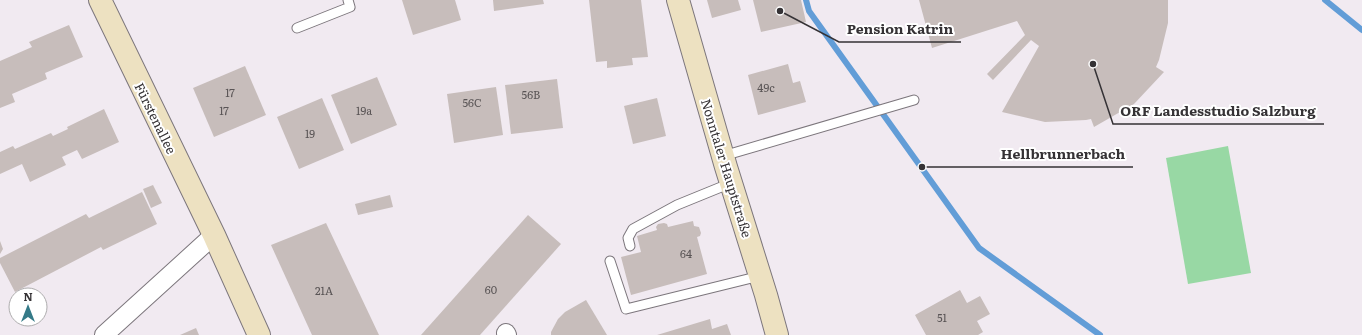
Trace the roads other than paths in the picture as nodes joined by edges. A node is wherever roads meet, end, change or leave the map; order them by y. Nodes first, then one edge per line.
1 (100, 0) edge
2 (348, 0) edge
3 (678, 0) edge
4 (297, 28) dead end
5 (914, 100) dead end
6 (723, 156) junction
7 (731, 183) junction
8 (214, 235) junction
9 (630, 246) dead end
10 (610, 261) dead end
11 (760, 276) junction
12 (104, 335) edge
13 (259, 335) edge
14 (777, 335) edge

1 - 8 street, Fürstenallee
2 - 4 lane
3 - 6 street, Nonntaler Hauptstraße
5 - 6 lane
6 - 7 street, Nonntaler Hauptstraße
7 - 9 lane
7 - 11 street, Nonntaler Hauptstraße
8 - 12 street
8 - 13 street, Fürstenallee
10 - 11 lane
11 - 14 street, Nonntaler Hauptstraße

